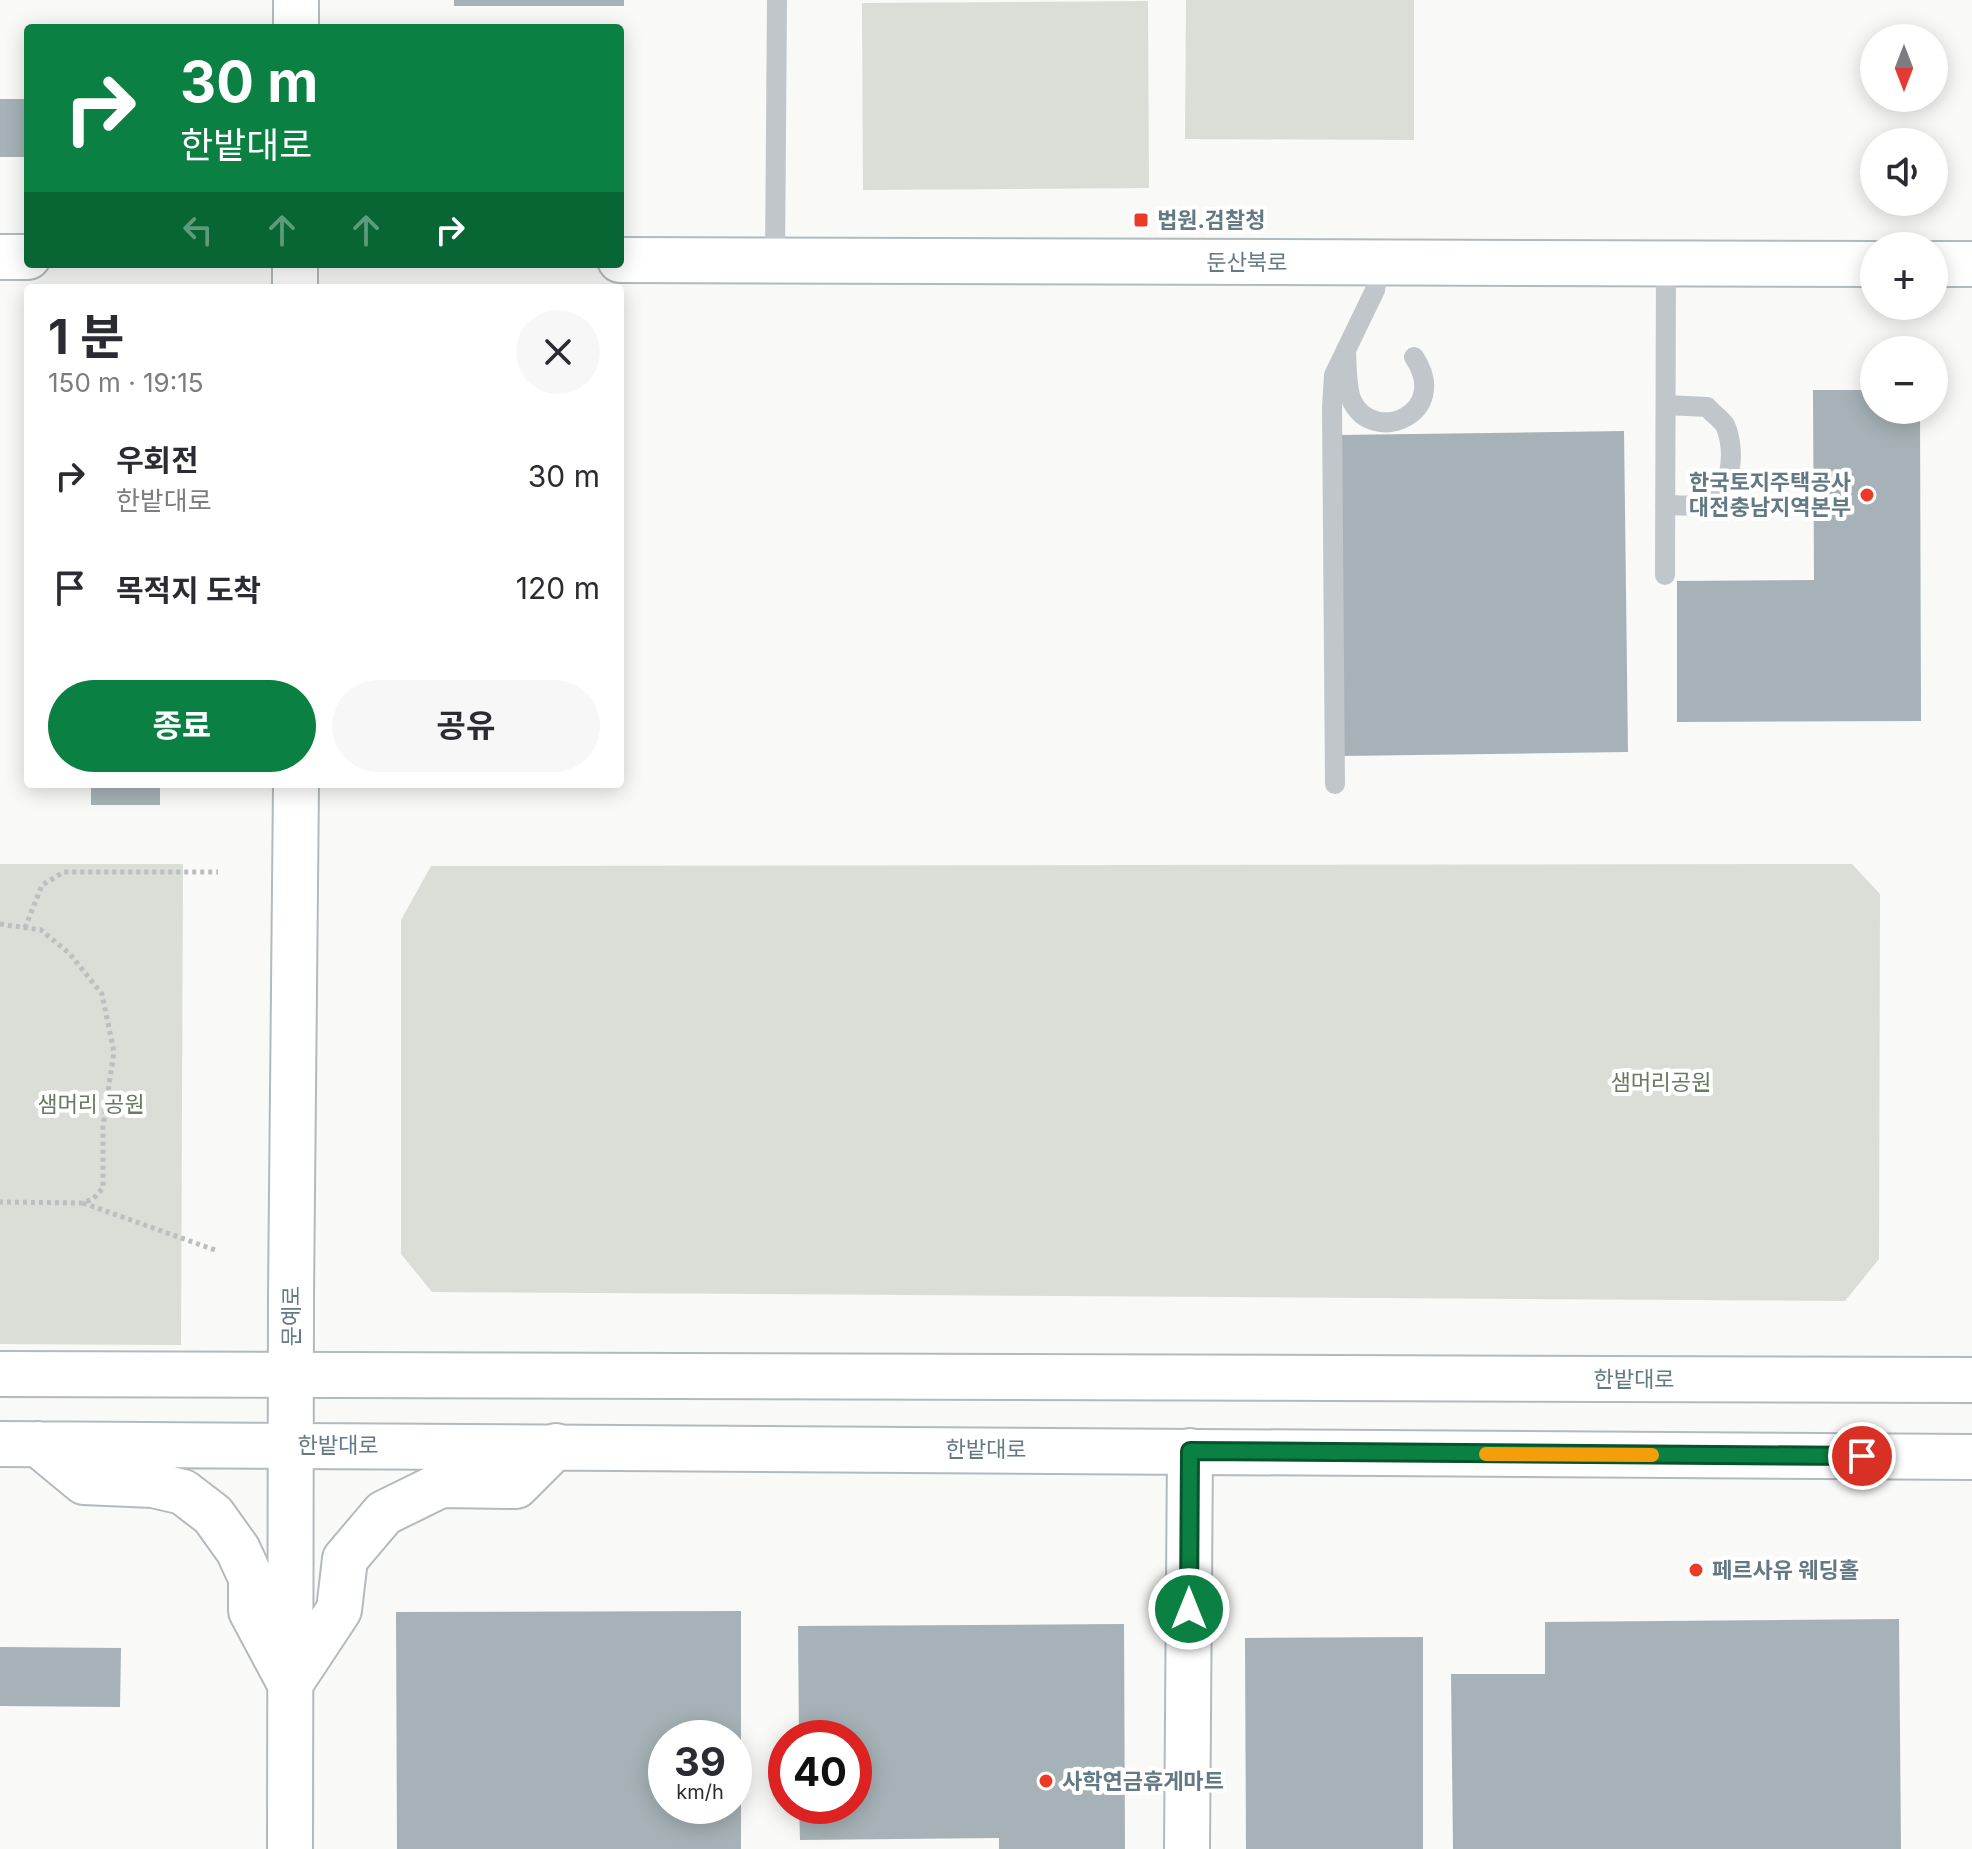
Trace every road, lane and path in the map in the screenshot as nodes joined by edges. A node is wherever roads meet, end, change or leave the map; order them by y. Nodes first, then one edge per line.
1 (296, 0) edge
2 (777, 0) edge
3 (296, 24) edge
4 (0, 257) edge
5 (24, 257) edge
6 (633, 260) edge
7 (775, 260) junction
8 (1379, 262) junction
9 (1666, 263) junction
10 (1860, 264) edge
11 (1948, 264) edge
12 (1972, 264) edge
13 (624, 268) edge
14 (606, 284) edge
15 (1346, 351) junction
16 (1414, 357) dead end
17 (1666, 405) junction
18 (1665, 505) junction
19 (1665, 575) dead end
20 (1335, 784) dead end
21 (296, 788) edge
22 (218, 872) dead end
23 (0, 924) edge
24 (25, 928) junction
25 (0, 1202) edge
26 (82, 1203) junction
27 (215, 1250) dead end
28 (0, 1374) edge
29 (291, 1374) junction
30 (1972, 1380) edge
31 (19, 1444) edge
32 (291, 1444) junction
33 (556, 1446) junction
34 (1190, 1451) junction
35 (1972, 1457) edge
36 (290, 1684) junction
37 (290, 1849) edge
38 (1187, 1849) edge

1 - 3 main road
2 - 7 lane
4 - 5 main road
6 - 7 main road, 둔산북로
7 - 8 main road, 둔산북로
8 - 9 main road, 둔산북로
8 - 15 lane
9 - 10 main road, 둔산북로
9 - 17 lane
11 - 12 main road
13 - 14 main road
15 - 16 lane
15 - 20 lane
17 - 18 lane
17 - 18 lane
18 - 19 lane
21 - 29 main road, 문예로
22 - 24 path
23 - 24 path
24 - 26 path
25 - 26 path
26 - 27 path
28 - 29 main road, 한밭대로
29 - 30 main road, 한밭대로
29 - 32 main road, 문예로
31 - 32 main road, 한밭대로
31 - 36 main road
32 - 33 main road, 한밭대로
32 - 36 main road, 문예로
33 - 34 main road, 한밭대로
33 - 36 main road
34 - 35 main road, 한밭대로
34 - 38 main road
36 - 37 main road, 문예로

